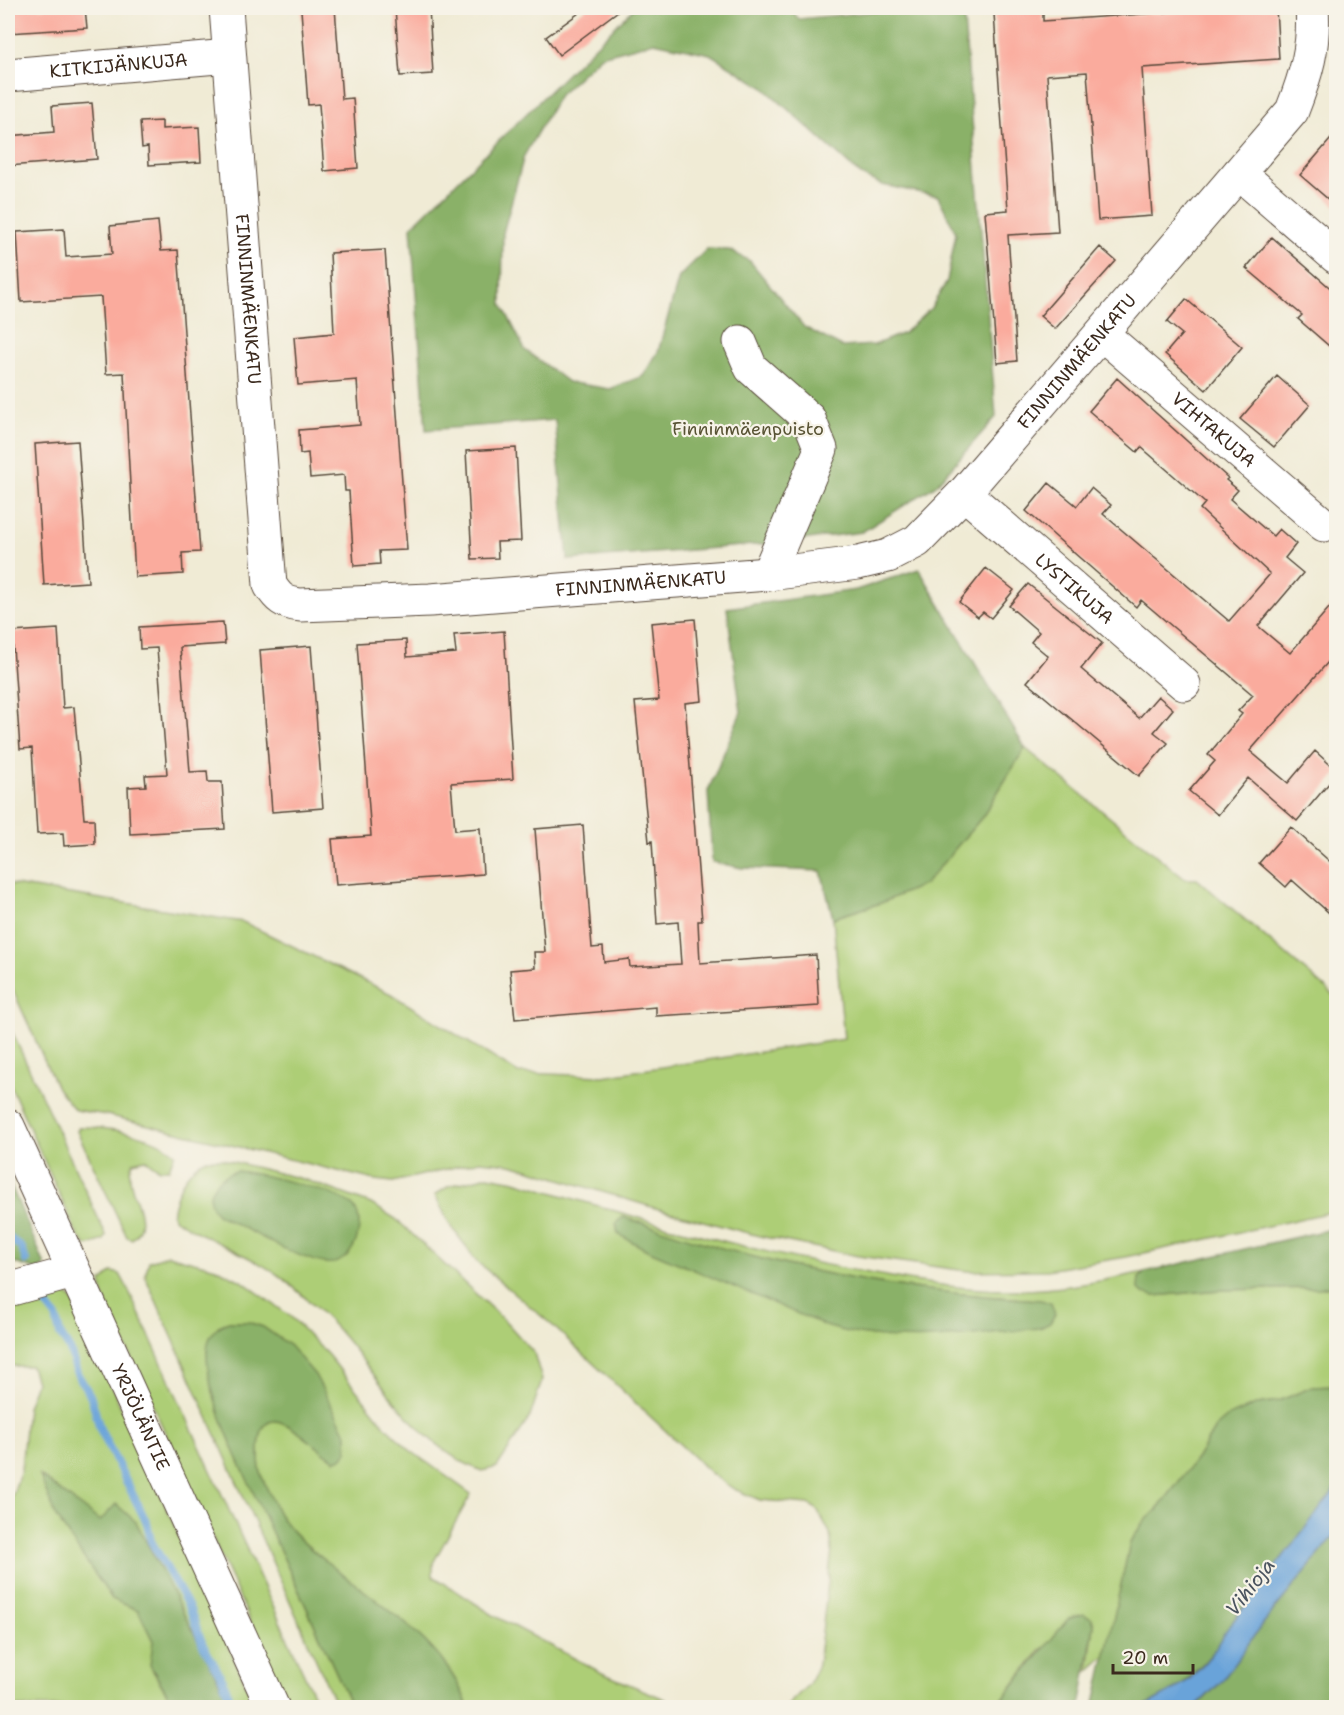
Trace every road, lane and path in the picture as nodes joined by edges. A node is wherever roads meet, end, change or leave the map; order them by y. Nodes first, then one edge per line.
1 (225, 8) edge
2 (1321, 18) edge
3 (229, 56) junction
4 (8, 75) edge
5 (1239, 172) junction
6 (1336, 257) edge
7 (1102, 334) junction
8 (740, 342) dead end
9 (964, 494) junction
10 (1324, 525) dead end
11 (768, 574) junction
12 (1184, 684) dead end
13 (8, 1126) edge
14 (73, 1272) junction
15 (8, 1290) edge
16 (273, 1707) edge

1 - 3 street, FINNINMÄENKATU
2 - 5 street, FINNINMÄENKATU
3 - 4 street, KITKIJÄNKUJA
3 - 11 street, FINNINMÄENKATU
5 - 6 street
5 - 7 street, FINNINMÄENKATU
7 - 9 street, FINNINMÄENKATU
7 - 10 street, VIHTAKUJA
8 - 11 street
9 - 11 street, FINNINMÄENKATU
9 - 12 street, LYSTIKUJA
13 - 14 street, YRJÖLÄNTIE
14 - 15 street
14 - 16 street, YRJÖLÄNTIE

